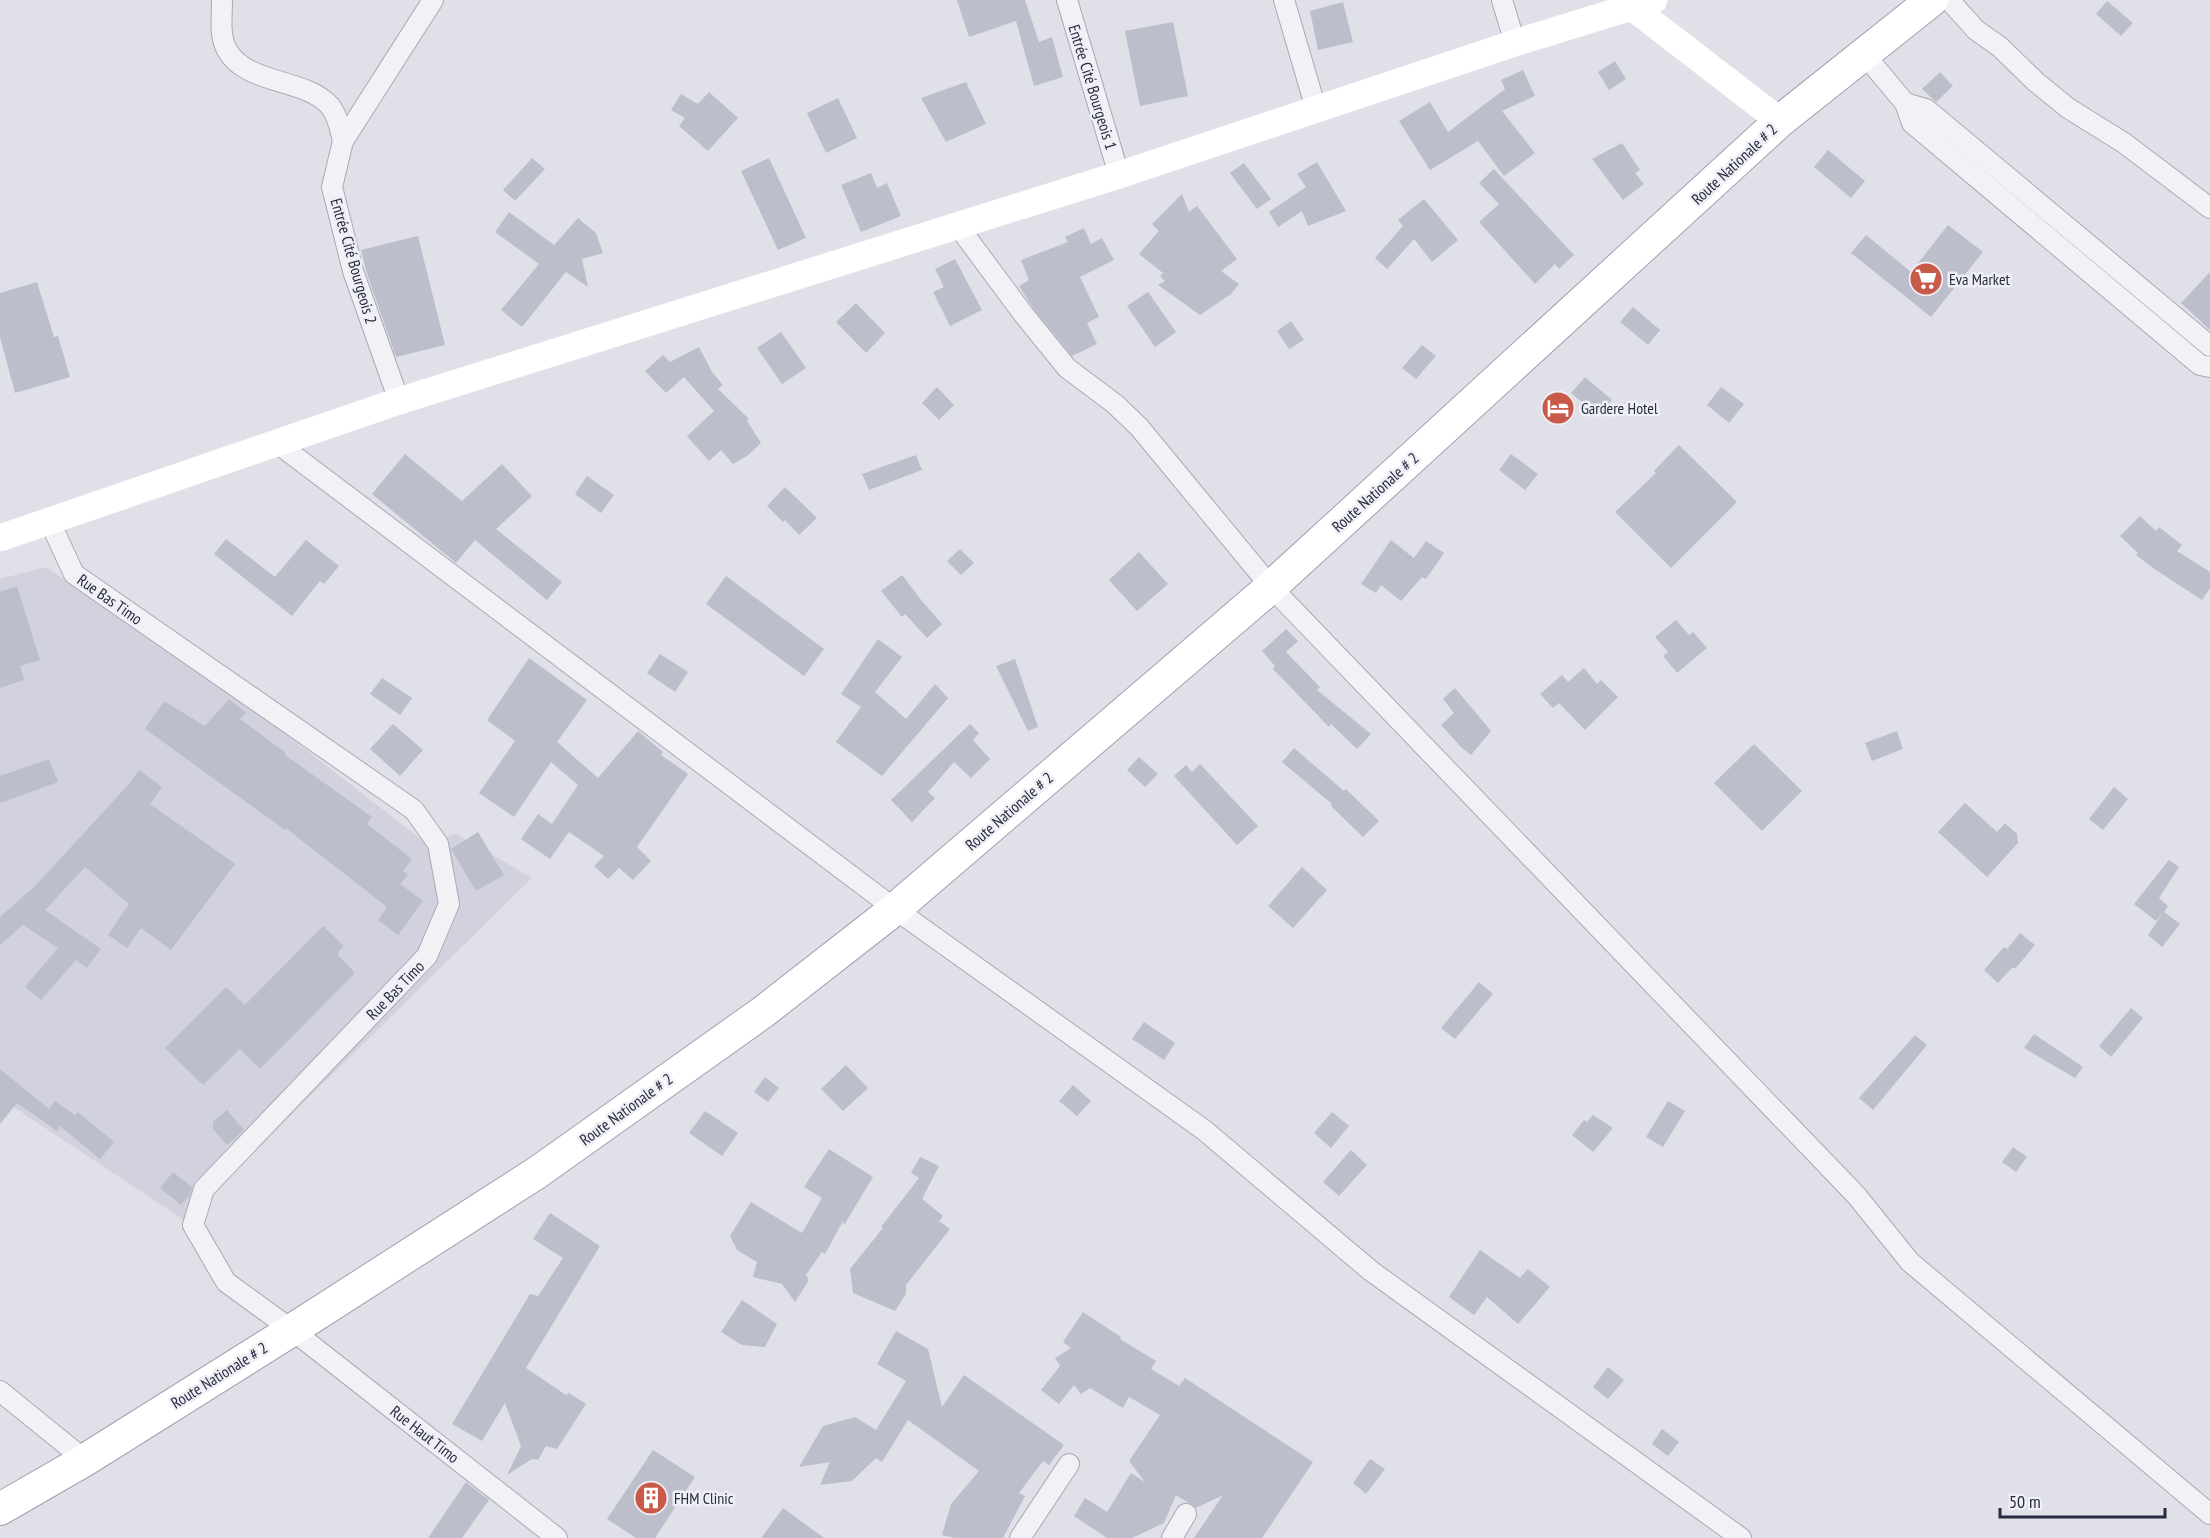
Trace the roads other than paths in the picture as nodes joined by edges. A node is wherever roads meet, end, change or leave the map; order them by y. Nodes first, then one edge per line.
1 (222, 0) edge
2 (433, 0) edge
3 (1067, 0) edge
4 (1284, 0) edge
5 (1502, 0) edge
6 (1932, 0) edge
7 (1949, 0) edge
8 (1642, 4) edge
9 (1515, 42) junction
10 (1864, 54) junction
11 (1905, 104) junction
12 (1316, 109) junction
13 (1780, 121) junction
14 (343, 141) junction
15 (1119, 175) junction
16 (2210, 208) edge
17 (958, 225) junction
18 (2210, 346) edge
19 (2210, 367) edge
20 (399, 401) junction
21 (277, 443) junction
22 (50, 522) junction
23 (0, 538) edge
24 (1271, 587) junction
25 (895, 909) junction
26 (292, 1330) junction
27 (0, 1391) edge
28 (85, 1460) junction
29 (1069, 1464) dead end
30 (0, 1509) edge
31 (1186, 1514) dead end
32 (2210, 1514) edge
33 (557, 1538) edge
34 (1020, 1538) edge
35 (1172, 1538) edge
36 (1741, 1538) edge

1 - 14 street
2 - 14 street, Entrée Cité Bourgeois 2
3 - 15 street, Entrée Cité Bourgeois 1
4 - 12 street
5 - 9 street
6 - 10 main road, Route Nationale # 2
7 - 16 street
8 - 9 main road
8 - 13 main road
9 - 12 main road
10 - 11 street
10 - 13 main road, Route Nationale # 2
11 - 18 street
11 - 19 street
12 - 15 main road
13 - 24 main road, Route Nationale # 2
14 - 20 street, Entrée Cité Bourgeois 2
15 - 17 main road
17 - 20 main road
17 - 24 street
20 - 21 main road
21 - 22 main road
21 - 25 street
22 - 23 main road
22 - 26 street, Rue Bas Timo
24 - 25 main road, Route Nationale # 2
24 - 32 street
25 - 26 main road, Route Nationale # 2
25 - 36 street
26 - 28 main road, Route Nationale # 2
26 - 33 street, Rue Haut Timo
27 - 28 street
28 - 30 main road, Route Nationale # 2
29 - 34 street
31 - 35 street

